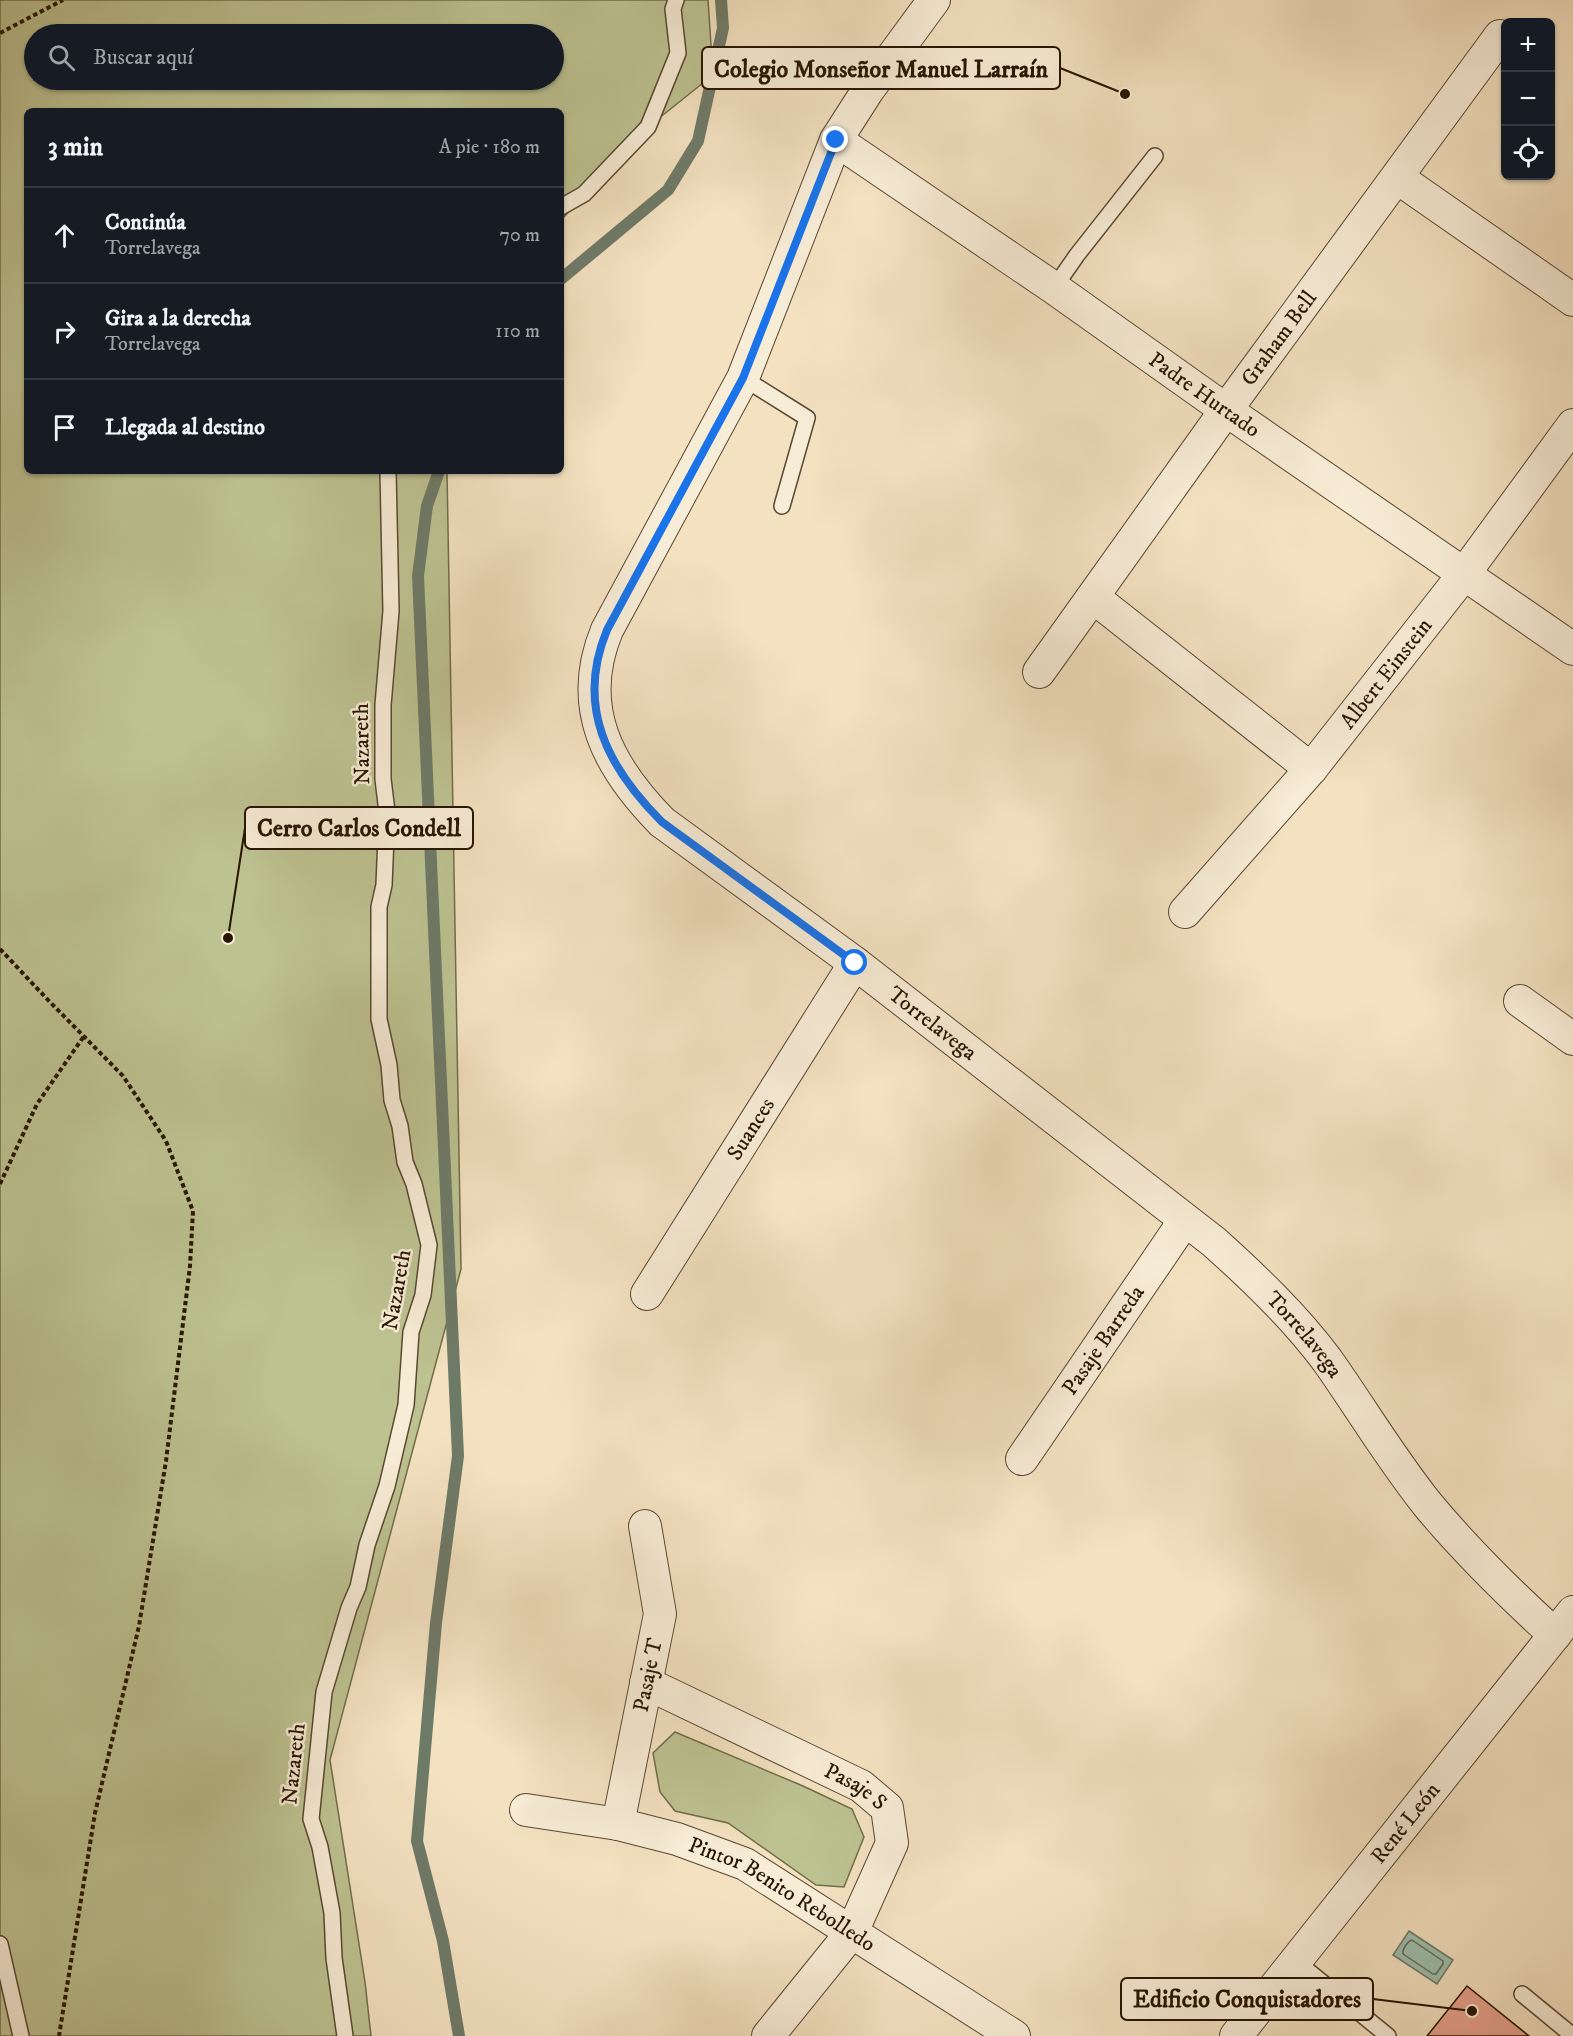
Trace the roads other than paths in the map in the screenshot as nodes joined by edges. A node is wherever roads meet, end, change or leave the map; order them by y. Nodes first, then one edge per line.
1 (676, 0) edge
2 (934, 0) edge
3 (1500, 36) dead end
4 (836, 140) junction
5 (1155, 156) dead end
6 (1398, 178) junction
7 (564, 205) edge
8 (1054, 288) junction
9 (1573, 300) edge
10 (743, 378) junction
11 (1226, 410) junction
12 (1573, 425) edge
13 (388, 474) edge
14 (782, 506) dead end
15 (1464, 574) junction
16 (1093, 597) junction
17 (1573, 649) edge
18 (1039, 672) dead end
19 (1311, 769) junction
20 (1185, 912) dead end
21 (855, 963) junction
22 (1520, 1000) dead end
23 (1573, 1039) edge
24 (1185, 1220) junction
25 (646, 1294) dead end
26 (1022, 1459) dead end
27 (645, 1526) dead end
28 (1564, 1623) edge
29 (646, 1683) junction
30 (526, 1810) dead end
31 (618, 1824) junction
32 (852, 1932) junction
33 (0, 1944) edge
34 (1296, 1961) junction
35 (1522, 1994) dead end
36 (21, 2036) edge
37 (345, 2036) edge
38 (768, 2036) edge
39 (1014, 2036) edge
40 (1236, 2036) edge
41 (1388, 2036) edge
42 (1573, 2036) edge

1 - 7 lane
2 - 4 street, Torrelavega
3 - 6 street, Graham Bell
4 - 8 street, Padre Hurtado
4 - 10 street, Torrelavega
5 - 8 lane
6 - 9 street
6 - 11 street, Graham Bell
8 - 11 street, Padre Hurtado
10 - 14 lane
10 - 21 street, Torrelavega
11 - 15 street, Padre Hurtado
11 - 16 street, Graham Bell
12 - 15 street, Albert Einstein
13 - 37 lane, Nazareth
15 - 17 street, Padre Hurtado
15 - 19 street, Albert Einstein
16 - 18 street, Graham Bell
16 - 19 street
19 - 20 street, Albert Einstein
21 - 24 street, Torrelavega
21 - 25 street, Suances
22 - 23 street
24 - 26 street, Pasaje Barreda
24 - 28 street, Torrelavega
27 - 29 street, Pasaje T
28 - 34 street, René León
29 - 31 street, Pasaje T
29 - 32 street, Pasaje S
30 - 31 street, Pintor Benito Rebolledo
31 - 32 street, Pintor Benito Rebolledo
32 - 38 street, Pasaje S
32 - 39 street, Pintor Benito Rebolledo
33 - 36 lane
34 - 40 street, René León
34 - 41 lane
35 - 42 lane

